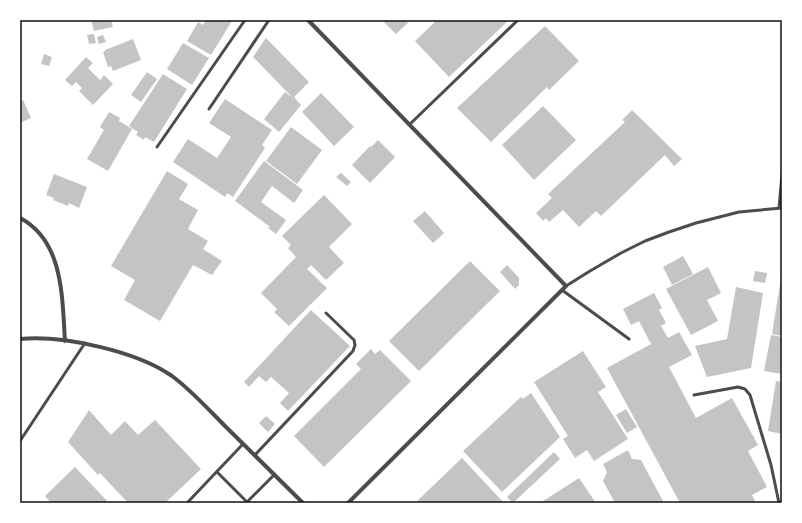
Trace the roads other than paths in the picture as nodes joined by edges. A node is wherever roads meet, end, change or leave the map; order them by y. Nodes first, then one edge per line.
1 (245, 20) edge
2 (269, 20) edge
3 (308, 20) edge
4 (518, 20) edge
5 (209, 109) dead end
6 (410, 124) junction
7 (157, 147) dead end
8 (782, 175) edge
9 (781, 208) edge
10 (20, 218) edge
11 (566, 286) junction
12 (562, 290) junction
13 (326, 313) dead end
14 (20, 339) edge
15 (629, 339) dead end
16 (65, 341) junction
17 (85, 344) junction
18 (694, 395) dead end
19 (20, 441) edge
20 (244, 444) junction
21 (255, 455) junction
22 (217, 472) junction
23 (274, 474) junction
24 (247, 502) edge
25 (187, 503) edge
26 (303, 503) edge
27 (348, 503) edge
28 (779, 503) edge

1 - 7 lane
2 - 5 lane
3 - 6 street
4 - 6 lane
6 - 11 street
8 - 9 lane
9 - 11 lane
10 - 16 street
11 - 12 street
12 - 15 lane
12 - 27 street
13 - 21 lane
14 - 16 street
16 - 17 street
17 - 19 lane
17 - 20 street
18 - 28 lane
20 - 21 street
20 - 22 lane
21 - 23 street
22 - 24 lane
22 - 25 lane
23 - 24 lane
23 - 26 street

